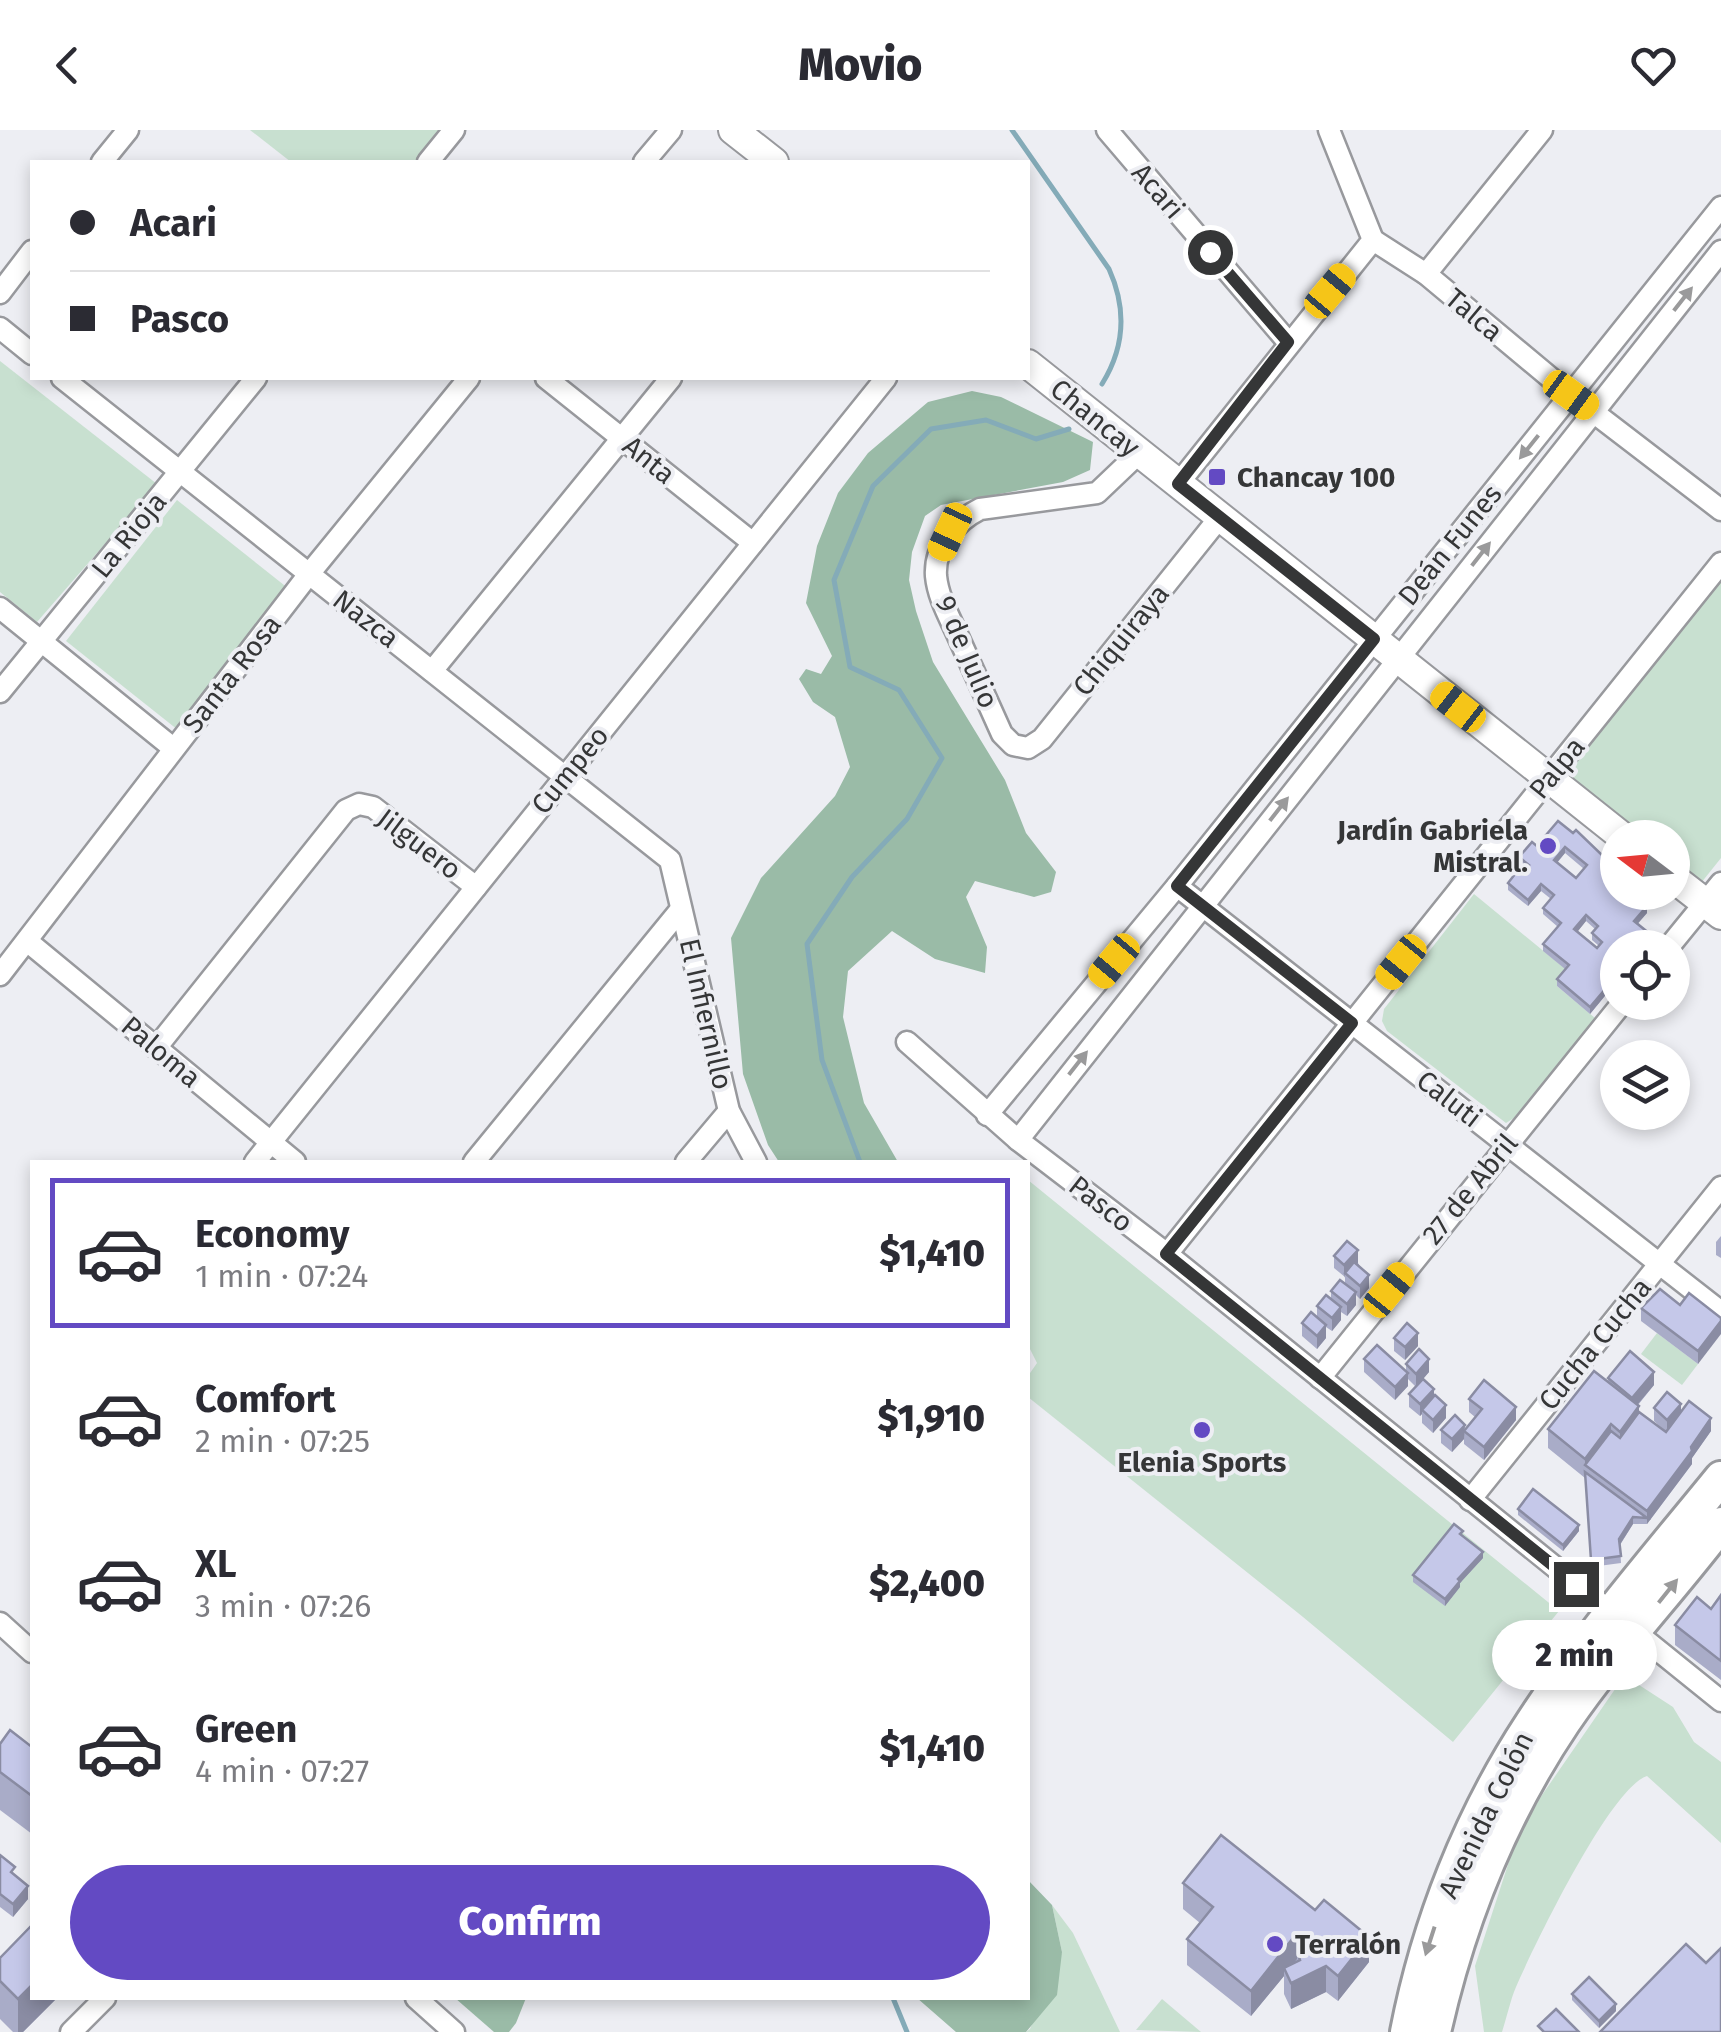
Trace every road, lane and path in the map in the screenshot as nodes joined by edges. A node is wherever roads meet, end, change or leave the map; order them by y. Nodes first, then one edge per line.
1 (128, 130) edge
2 (454, 130) edge
3 (671, 130) edge
4 (1107, 130) edge
5 (1329, 130) edge
6 (1542, 130) edge
7 (746, 134) edge
8 (104, 160) edge
9 (430, 160) edge
10 (646, 160) edge
11 (772, 160) edge
12 (1721, 207) edge
13 (1373, 240) junction
14 (1721, 251) edge
15 (30, 254) edge
16 (1426, 274) junction
17 (0, 293) edge
18 (0, 328) edge
19 (1288, 342) junction
20 (30, 352) edge
21 (1030, 366) edge
22 (65, 380) edge
23 (254, 380) edge
24 (467, 380) edge
25 (548, 380) edge
26 (669, 380) edge
27 (884, 380) edge
28 (1571, 395) junction
29 (1594, 412) junction
30 (621, 438) junction
31 (1139, 453) junction
32 (181, 472) junction
33 (1178, 484) junction
34 (1721, 510) edge
35 (1220, 517) junction
36 (753, 543) junction
37 (1721, 563) edge
38 (309, 574) junction
39 (0, 608) edge
40 (1374, 639) junction
41 (42, 641) junction
42 (1398, 659) junction
43 (432, 672) junction
44 (0, 692) edge
45 (1013, 744) joint
46 (173, 748) junction
47 (565, 777) junction
48 (1549, 778) junction
49 (1602, 820) edge
50 (670, 860) joint
51 (1177, 886) junction
52 (1690, 886) edge
53 (476, 888) junction
54 (1716, 900) edge
55 (1202, 906) junction
56 (681, 909) junction
57 (1686, 930) edge
58 (27, 941) junction
59 (0, 975) edge
60 (1607, 1020) edge
61 (1352, 1023) junction
62 (906, 1042) dead end
63 (156, 1048) junction
64 (729, 1111) junction
65 (987, 1115) junction
66 (1018, 1140) junction
67 (271, 1142) junction
68 (1506, 1144) junction
69 (257, 1160) edge
70 (293, 1160) edge
71 (476, 1160) edge
72 (688, 1160) edge
73 (755, 1160) edge
74 (1721, 1187) edge
75 (1166, 1254) junction
76 (1659, 1264) junction
77 (1721, 1312) edge
78 (1320, 1378) junction
79 (1721, 1478) edge
80 (1470, 1500) junction
81 (1721, 1524) edge
82 (0, 1622) edge
83 (1624, 1623) junction
84 (30, 1650) edge
85 (1721, 1701) edge
86 (102, 2000) edge
87 (418, 2000) edge
88 (71, 2032) edge
89 (454, 2032) edge
90 (1406, 2032) edge
91 (1434, 2032) edge

1 - 8 street
2 - 9 street
3 - 10 street
4 - 19 street, Acari
5 - 13 street
6 - 16 street
7 - 11 main road
12 - 28 street, Deán Funes
13 - 16 street, Talca
13 - 19 street
29 -> 14 street, Deán Funes
15 - 17 street
16 - 28 street, Talca
18 - 20 street
19 - 33 street
21 - 31 main road, Chancay
22 - 32 street, Nazca
23 - 32 street, La Rioja
24 - 38 street, Santa Rosa
25 - 30 street, Anta
26 - 30 street
27 - 36 street, Cumpeo
28 - 29 street, Talca
28 -> 40 street, Deán Funes
29 - 34 street, Talca
42 -> 29 street, Deán Funes
30 - 36 street, Anta
30 - 43 street
31 - 33 main road, Chancay
31 - 45 street, 9 de Julio
32 - 38 street, Nazca
32 - 41 street, La Rioja
33 - 35 main road, Chancay
35 - 40 main road, Chancay
35 - 45 street, Chiquiraya
36 - 47 street, Cumpeo
37 - 48 street, Palpa
38 - 43 street, Nazca
38 - 46 street, Santa Rosa
39 - 41 street
40 - 42 main road, Chancay
40 - 51 street, Deán Funes
41 - 44 street, La Rioja
41 - 46 street
42 - 48 main road, Chancay
55 -> 42 street, Deán Funes
43 - 47 street, Nazca
46 - 58 street, Santa Rosa
47 - 50 street, Nazca
47 - 53 street, Cumpeo
48 - 49 main road, Chancay
48 - 61 street, Palpa
50 - 56 street, El Infiernillo
51 - 55 street, Caluti
51 - 65 street, Deán Funes
52 - 54 main road
53 - 63 street, Jilguero
53 - 67 street, Cumpeo
54 - 57 street
55 - 61 street, Caluti
66 -> 55 street, Deán Funes
56 - 64 street, El Infiernillo
56 - 71 street
58 - 59 street, Santa Rosa
58 - 63 street, Paloma
60 - 68 street, 27 de Abril
61 - 68 street, Caluti
61 - 75 street, Palpa
62 - 65 street, Pasco
63 - 67 street, Paloma
64 - 72 street
64 - 73 street, El Infiernillo
65 - 66 street, Pasco
66 - 75 street, Pasco
67 - 69 street, Cumpeo
67 - 70 street, Paloma
68 - 76 street, Caluti
68 - 78 street, 27 de Abril
74 - 76 street, Cucha Cucha
75 - 78 street, Pasco
76 - 77 street, Caluti
76 - 80 street, Cucha Cucha
78 - 80 street, Pasco
79 - 83 main road, Avenida Colón
80 - 83 street, Pasco
83 -> 81 main road, Avenida Colón
82 - 84 street
83 - 85 street, Pasco
83 -> 90 main road, Avenida Colón
83 - 91 main road, Avenida Colón
86 - 88 street
87 - 89 street

